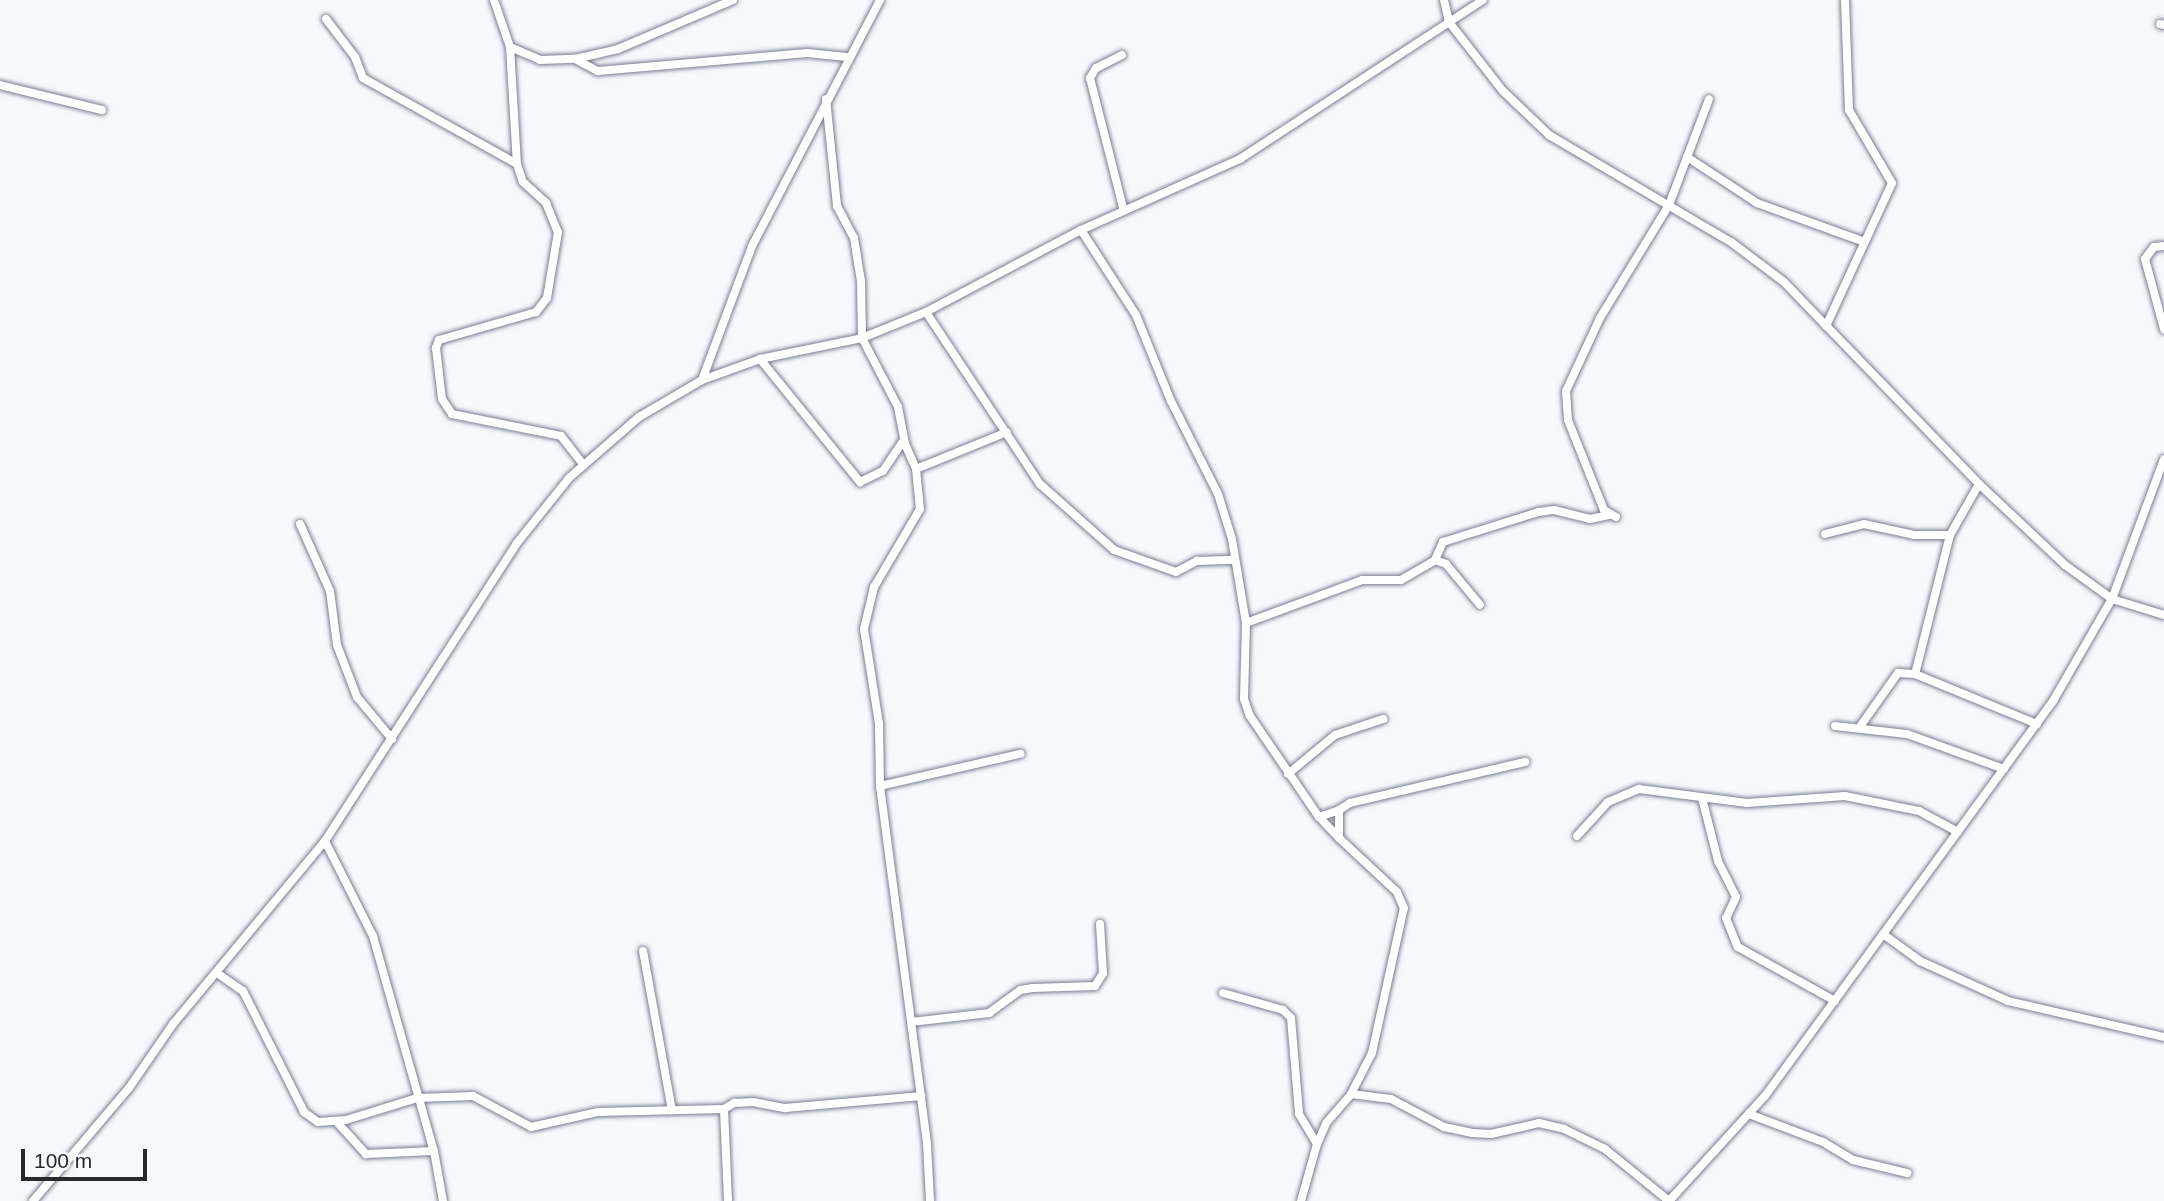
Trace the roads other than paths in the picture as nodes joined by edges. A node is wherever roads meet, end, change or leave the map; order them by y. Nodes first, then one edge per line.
1 (494, 0) edge
2 (733, 0) edge
3 (880, 0) edge
4 (1444, 0) edge
5 (1483, 0) edge
6 (1844, 0) edge
7 (327, 19) dead end
8 (1449, 22) junction
9 (510, 47) junction
10 (1122, 55) dead end
11 (847, 57) junction
12 (575, 59) junction
13 (0, 85) edge
14 (826, 99) junction
15 (1709, 99) dead end
16 (102, 110) dead end
17 (1687, 157) junction
18 (517, 164) junction
19 (1669, 205) junction
20 (1124, 211) junction
21 (1081, 230) junction
22 (1862, 241) junction
23 (2164, 246) edge
24 (926, 312) junction
25 (1826, 326) junction
26 (2164, 329) edge
27 (862, 338) junction
28 (760, 359) junction
29 (702, 380) junction
30 (1007, 432) junction
31 (904, 440) junction
32 (2164, 459) edge
33 (583, 464) junction
34 (916, 469) junction
35 (1979, 484) junction
36 (300, 524) dead end
37 (1825, 534) dead end
38 (1950, 535) junction
39 (1235, 560) junction
40 (1435, 561) junction
41 (2112, 599) junction
42 (1480, 605) dead end
43 (2164, 615) edge
44 (1246, 623) junction
45 (1916, 674) junction
46 (1383, 719) dead end
47 (2037, 724) junction
48 (1835, 726) dead end
49 (1859, 729) junction
50 (392, 739) junction
51 (1020, 754) dead end
52 (1524, 762) dead end
53 (2004, 769) junction
54 (1288, 774) junction
55 (880, 786) junction
56 (1702, 798) junction
57 (1339, 810) junction
58 (1319, 817) junction
59 (1958, 832) junction
60 (1577, 836) dead end
61 (1339, 838) junction
62 (325, 841) junction
63 (1100, 924) dead end
64 (1883, 934) junction
65 (643, 951) dead end
66 (216, 973) junction
67 (1223, 993) dead end
68 (1835, 1001) junction
69 (911, 1022) junction
70 (2164, 1037) edge
71 (1351, 1094) junction
72 (921, 1096) junction
73 (417, 1098) junction
74 (724, 1109) junction
75 (672, 1110) junction
76 (1749, 1114) junction
77 (336, 1121) junction
78 (1317, 1144) junction
79 (433, 1151) junction
80 (1908, 1173) dead end
81 (33, 1201) edge
82 (443, 1201) edge
83 (728, 1201) edge
84 (930, 1201) edge
85 (1301, 1201) edge
86 (1669, 1201) edge

1 - 9 street
2 - 12 street
3 - 11 street
4 - 8 street
5 - 8 street
6 - 22 street
7 - 18 street
8 - 19 street
8 - 20 street
9 - 12 street
9 - 18 street
10 - 20 street
11 - 12 street
11 - 14 street
13 - 16 street
14 - 27 street
14 - 29 street
15 - 17 street
17 - 19 street
17 - 22 street
18 - 33 street
19 - 25 street
19 - 40 street
20 - 21 street
21 - 24 street
21 - 39 street
22 - 25 street
23 - 26 street
24 - 27 street
24 - 30 street
25 - 35 street
27 - 28 street
27 - 31 street
28 - 29 street
28 - 31 street
29 - 33 street
30 - 34 street
30 - 39 street
31 - 34 street
32 - 41 street
33 - 50 street
34 - 55 street
35 - 38 street
35 - 41 street
36 - 50 street
37 - 38 street
38 - 45 street
39 - 44 street
40 - 42 street
40 - 44 street
41 - 43 street
41 - 47 street
44 - 54 street
45 - 47 street
45 - 49 street
46 - 54 street
47 - 53 street
48 - 49 street
49 - 53 street
50 - 62 street
51 - 55 street
52 - 57 street
53 - 59 street
54 - 58 street
55 - 69 street
56 - 59 street
56 - 60 street
56 - 68 street
57 - 58 street
57 - 61 street
58 - 61 street
59 - 64 street
61 - 71 street
62 - 66 street
62 - 73 street
63 - 69 street
64 - 68 street
64 - 70 street
65 - 75 street
66 - 77 street
66 - 81 street
67 - 78 street
68 - 76 street
69 - 72 street
71 - 78 street
71 - 86 street
72 - 74 street
72 - 84 street
73 - 75 street
73 - 77 street
73 - 79 street
74 - 75 street
74 - 83 street
76 - 80 street
76 - 86 street
77 - 79 street
78 - 85 street
79 - 82 street

